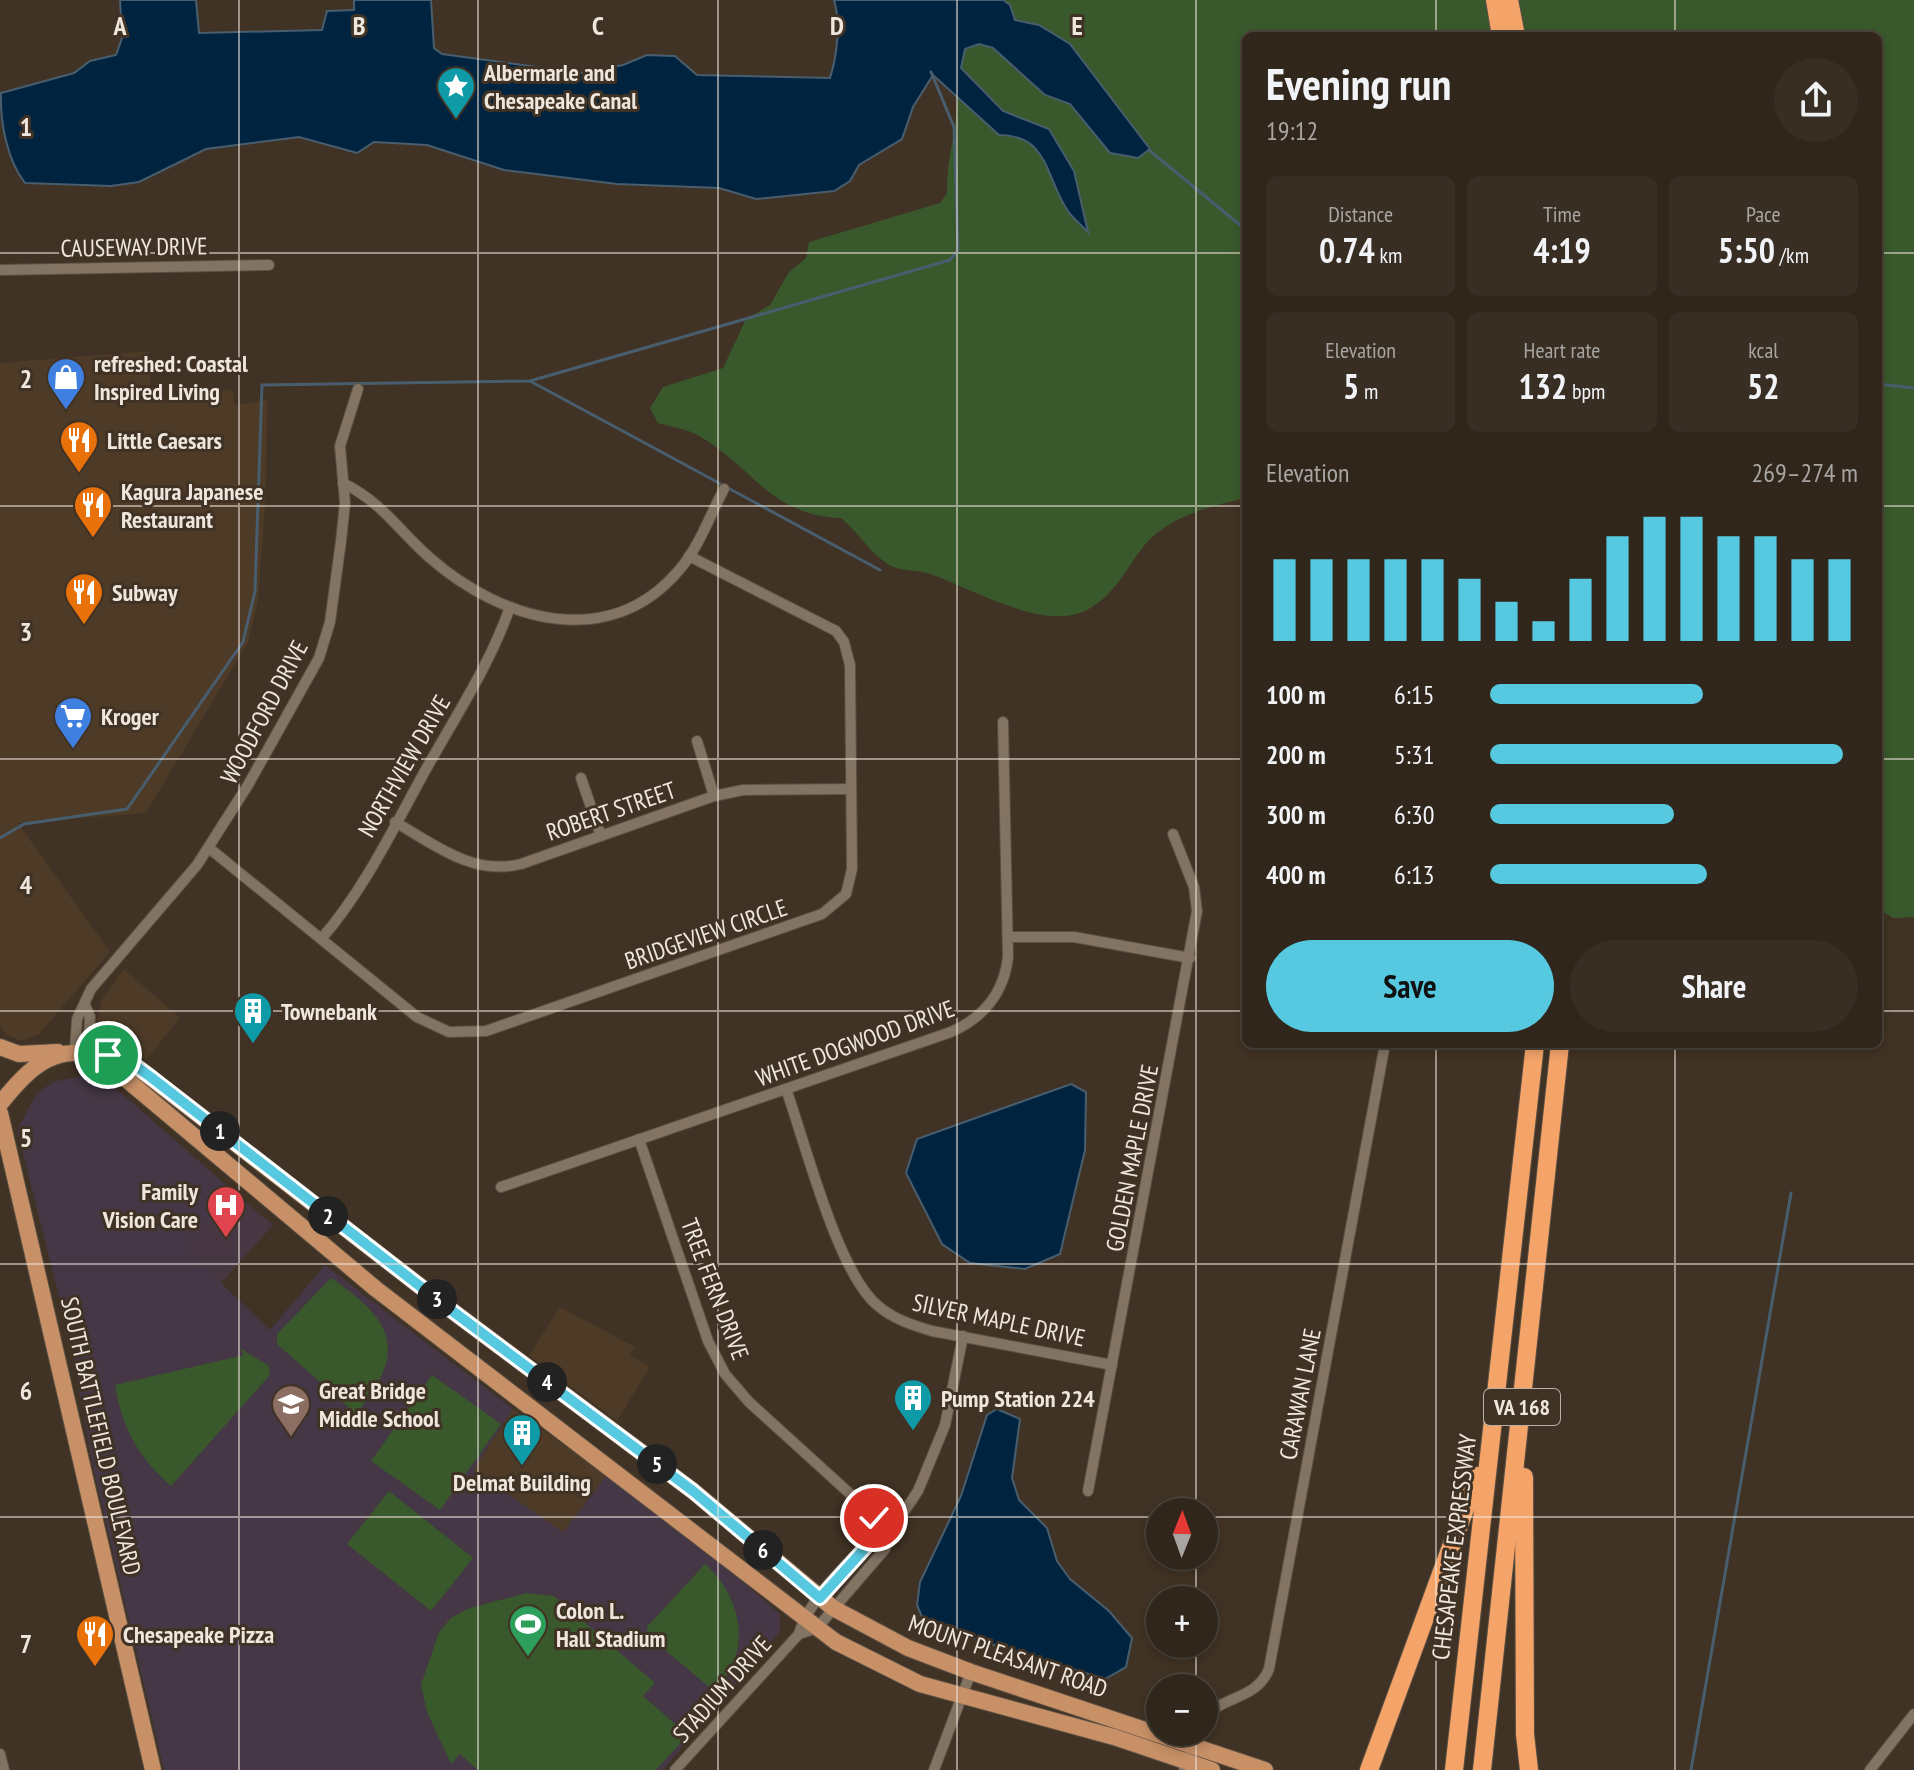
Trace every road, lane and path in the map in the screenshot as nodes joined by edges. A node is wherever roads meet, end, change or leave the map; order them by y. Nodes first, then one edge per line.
1 (1495, 0) edge
2 (1509, 0) edge
3 (1500, 32) edge
4 (1515, 32) edge
5 (269, 265) dead end
6 (0, 270) edge
7 (358, 389) dead end
8 (343, 483) junction
9 (724, 489) dead end
10 (689, 556) junction
11 (510, 607) junction
12 (1003, 722) dead end
13 (697, 741) dead end
14 (581, 778) dead end
15 (851, 789) junction
16 (714, 796) junction
17 (395, 822) junction
18 (1173, 834) dead end
19 (601, 836) junction
20 (209, 848) junction
21 (1008, 937) junction
22 (322, 938) junction
23 (1190, 958) junction
24 (0, 1047) edge
25 (1384, 1048) edge
26 (1535, 1048) edge
27 (1560, 1048) edge
28 (78, 1051) junction
29 (108, 1055) junction
30 (134, 1085) junction
31 (786, 1089) junction
32 (0, 1104) edge
33 (0, 1113) edge
34 (639, 1139) junction
35 (243, 1149) junction
36 (501, 1187) dead end
37 (1504, 1324) junction
38 (963, 1336) junction
39 (1112, 1365) junction
40 (1521, 1412) junction
41 (1088, 1491) dead end
42 (891, 1531) junction
43 (827, 1603) junction
44 (801, 1626) junction
45 (817, 1628) junction
46 (971, 1672) junction
47 (959, 1697) junction
48 (1218, 1707) edge
49 (1914, 1714) edge
50 (1190, 1752) edge
51 (0, 1754) edge
52 (4, 1770) edge
53 (153, 1770) edge
54 (675, 1770) edge
55 (934, 1770) edge
56 (1212, 1770) edge
57 (1265, 1770) edge
58 (1369, 1770) edge
59 (1451, 1770) edge
60 (1482, 1770) edge
61 (1526, 1770) edge
62 (1870, 1770) edge

1 - 3 highway
2 - 4 highway
5 - 6 street, CAUSEWAY DRIVE
7 - 8 street, WOODFORD DRIVE
8 - 11 street
8 - 20 street, WOODFORD DRIVE
9 - 10 street
10 - 11 street
10 - 15 street, BRIDGEVIEW CIRCLE
11 - 17 street, NORTHVIEW DRIVE
12 - 21 street, WHITE DOGWOOD DRIVE
13 - 16 street
14 - 19 street
15 - 16 street, ROBERT STREET
15 - 22 street, BRIDGEVIEW CIRCLE
16 - 19 street, ROBERT STREET
17 - 19 street, ROBERT STREET
17 - 22 street, NORTHVIEW DRIVE
18 - 23 street, GOLDEN MAPLE DRIVE
20 - 22 street, BRIDGEVIEW CIRCLE
20 - 28 street, WOODFORD DRIVE
21 - 23 street
21 - 31 street, WHITE DOGWOOD DRIVE
23 - 39 street, GOLDEN MAPLE DRIVE
24 - 28 main road, MOUNT PLEASANT ROAD
25 - 48 street, CARAWAN LANE
26 - 37 highway, CHESAPEAKE EXPRESSWAY / VA 168
27 - 40 highway, VA 168
28 - 29 main road, MOUNT PLEASANT ROAD
28 - 32 main road
29 - 30 main road, MOUNT PLEASANT ROAD
29 - 35 main road, MOUNT PLEASANT ROAD
30 - 35 main road
30 - 44 main road, MOUNT PLEASANT ROAD
31 - 34 street, WHITE DOGWOOD DRIVE
31 - 38 street, SILVER MAPLE DRIVE
33 - 53 main road, SOUTH BATTLEFIELD BOULEVARD
34 - 36 street, WHITE DOGWOOD DRIVE
34 - 42 street, TREE FERN DRIVE
35 - 43 main road, MOUNT PLEASANT ROAD
37 - 58 highway
37 - 59 highway, CHESAPEAKE EXPRESSWAY / VA 168
38 - 39 street, SILVER MAPLE DRIVE
38 - 42 street, STADIUM DRIVE
39 - 41 street, GOLDEN MAPLE DRIVE
40 - 60 highway, VA 168
40 - 61 highway
42 - 43 street, STADIUM DRIVE
42 - 43 street, STADIUM DRIVE
43 - 44 street, STADIUM DRIVE
43 - 45 street, STADIUM DRIVE
43 - 46 main road, MOUNT PLEASANT ROAD
44 - 45 main road, MOUNT PLEASANT ROAD
44 - 54 street, STADIUM DRIVE
45 - 47 main road, MOUNT PLEASANT ROAD
46 - 47 street
46 - 50 main road, MOUNT PLEASANT ROAD
47 - 50 main road, MOUNT PLEASANT ROAD
47 - 55 street
49 - 62 street
50 - 56 main road, MOUNT PLEASANT ROAD
50 - 57 main road, MOUNT PLEASANT ROAD
51 - 52 street

